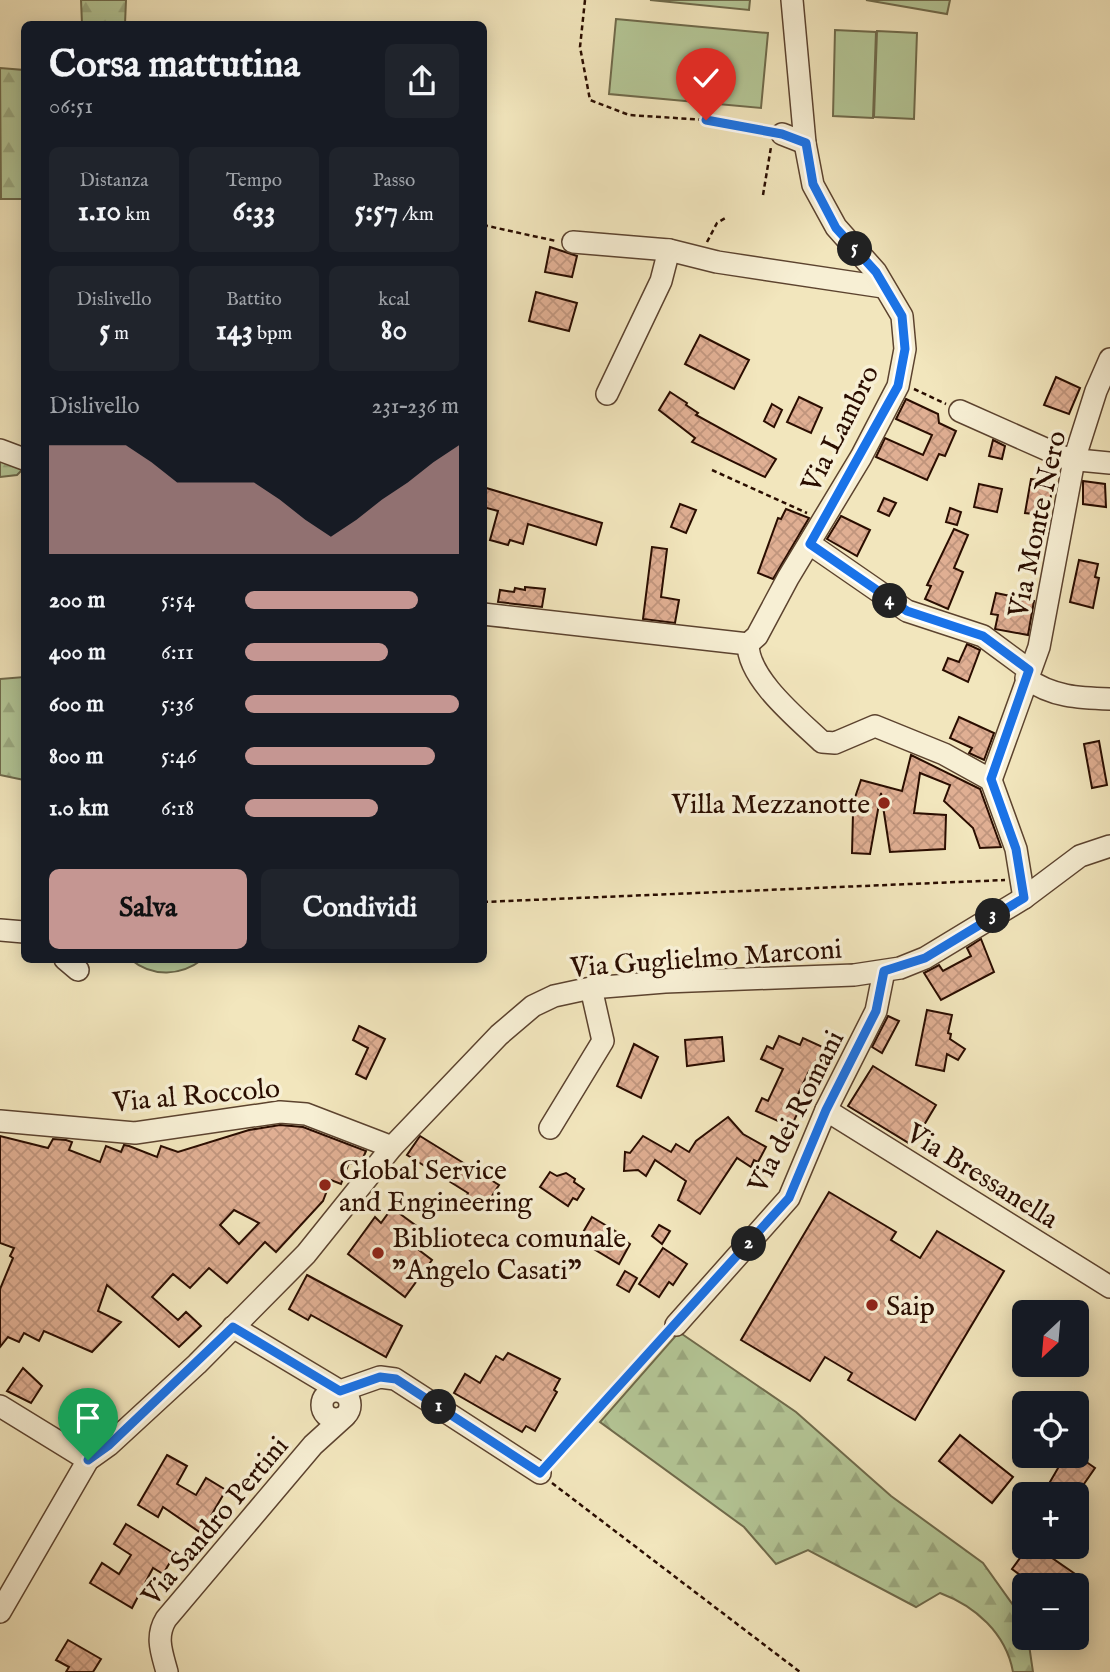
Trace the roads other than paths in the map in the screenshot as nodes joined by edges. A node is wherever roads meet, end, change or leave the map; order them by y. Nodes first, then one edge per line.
1 (792, 0) edge
2 (778, 133) road end
3 (806, 143) junction
4 (573, 242) road end
5 (670, 250) junction
6 (883, 287) junction
7 (1110, 359) edge
8 (607, 394) dead end
9 (960, 411) road end
10 (0, 450) edge
11 (21, 458) edge
12 (1074, 460) junction
13 (1110, 463) edge
14 (810, 544) junction
15 (487, 614) edge
16 (748, 644) junction
17 (1028, 674) junction
18 (1110, 699) edge
19 (991, 779) junction
20 (1110, 846) edge
21 (1024, 898) junction
22 (0, 930) edge
23 (21, 932) edge
24 (884, 971) junction
25 (591, 988) junction
26 (826, 1110) junction
27 (0, 1121) edge
28 (550, 1128) dead end
29 (392, 1147) junction
30 (1110, 1287) edge
31 (676, 1325) road end
32 (233, 1327) junction
33 (339, 1404) junction
34 (0, 1406) edge
35 (88, 1460) junction
36 (540, 1473) road end
37 (0, 1612) edge
38 (167, 1672) edge

1 - 3 street, Via Lambro
2 - 3 street
3 - 6 street, Via Lambro
4 - 5 street
5 - 6 street
5 - 8 street
6 - 14 street, Via Lambro
7 - 12 street, Via Monte Nero
9 - 12 street
10 - 11 street
12 - 13 street
12 - 17 street, Via Monte Nero
14 - 16 street, Via Lambro
14 - 17 street
15 - 16 street
16 - 19 street
17 - 18 street
17 - 19 street, Via Monte Nero
19 - 21 street
20 - 21 street, Via Guglielmo Marconi
21 - 24 street, Via Guglielmo Marconi
22 - 23 street
24 - 25 street, Via Guglielmo Marconi
24 - 26 street, Via dei Romani
25 - 28 street
25 - 29 street, Via Guglielmo Marconi
26 - 30 street, Via Bressanella
26 - 31 street, Via dei Romani
27 - 29 street, Via al Roccolo
29 - 32 street, Via Guglielmo Marconi
32 - 33 street
32 - 35 street, Via Guglielmo Marconi
33 - 36 street
33 - 38 street, Via Sandro Pertini
34 - 35 street
35 - 37 street

